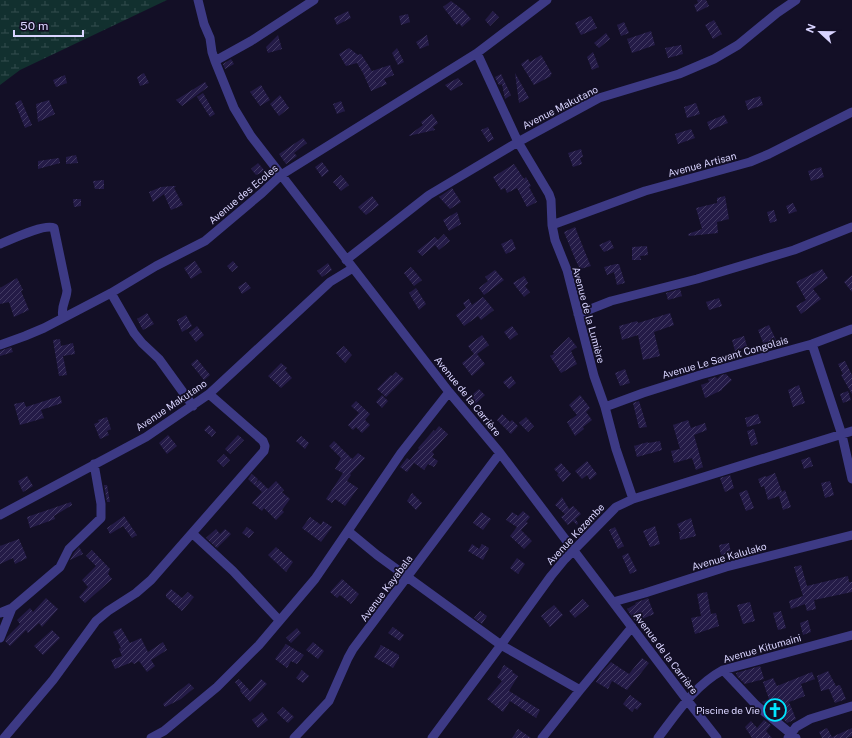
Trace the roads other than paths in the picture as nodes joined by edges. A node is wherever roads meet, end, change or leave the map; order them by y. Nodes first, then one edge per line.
1 (198, 0) edge
2 (314, 0) edge
3 (547, 0) edge
4 (796, 0) edge
5 (477, 54) junction
6 (215, 61) junction
7 (852, 112) edge
8 (518, 142) junction
9 (281, 175) junction
10 (552, 225) junction
11 (852, 227) edge
12 (0, 244) edge
13 (346, 260) junction
14 (353, 268) junction
15 (111, 293) junction
16 (578, 314) junction
17 (63, 317) junction
18 (852, 329) edge
19 (812, 344) junction
20 (0, 345) edge
21 (449, 392) junction
22 (209, 394) junction
23 (193, 406) junction
24 (605, 407) junction
25 (852, 432) edge
26 (842, 435) junction
27 (500, 453) junction
28 (94, 464) junction
29 (852, 480) edge
30 (633, 499) junction
31 (0, 515) edge
32 (348, 531) junction
33 (193, 534) junction
34 (852, 535) edge
35 (573, 550) junction
36 (408, 578) junction
37 (613, 602) junction
38 (12, 608) junction
39 (0, 613) edge
40 (279, 620) junction
41 (632, 627) junction
42 (852, 635) edge
43 (0, 638) edge
44 (501, 645) junction
45 (723, 670) junction
46 (580, 690) junction
47 (687, 700) junction
48 (852, 706) edge
49 (792, 737) edge
50 (4, 738) edge
51 (151, 738) edge
52 (294, 738) edge
53 (432, 738) edge
54 (542, 738) edge
55 (658, 738) edge
56 (717, 738) edge

1 - 6 street, Avenue de la Carrière
2 - 6 street
3 - 5 street, Avenue des Ecoles
4 - 8 street, Avenue Makutano
5 - 8 street, Avenue de la Lumière
5 - 9 street, Avenue des Ecoles
6 - 9 street, Avenue de la Carrière
7 - 10 street, Avenue Artisan
8 - 10 street, Avenue de la Lumière
8 - 13 street, Avenue Makutano
9 - 13 street, Avenue de la Carrière
9 - 15 street, Avenue des Ecoles
10 - 16 street, Avenue de la Lumière
11 - 16 street
12 - 17 street
13 - 14 street, Avenue de la Carrière
14 - 21 street, Avenue de la Carrière
14 - 22 street, Avenue Makutano
15 - 17 street, Avenue des Ecoles
15 - 23 street
16 - 24 street, Avenue de la Lumière
17 - 20 street, Avenue des Ecoles
18 - 19 street, Avenue Le Savant Congolais
19 - 24 street, Avenue Le Savant Congolais
19 - 26 street
21 - 27 street, Avenue de la Carrière
21 - 32 street
22 - 23 street, Avenue Makutano
22 - 33 street
23 - 28 street, Avenue Makutano
24 - 30 street, Avenue de la Lumière
25 - 26 street, Avenue Kazembe
26 - 29 street
26 - 30 street, Avenue Kazembe
27 - 35 street, Avenue de la Carrière
27 - 36 street, Avenue Kayabala
28 - 31 street, Avenue Makutano
28 - 38 street
30 - 35 street, Avenue Kazembe
32 - 36 street
32 - 40 street
33 - 40 street
33 - 50 street
34 - 37 street, Avenue Kalulako
35 - 37 street, Avenue de la Carrière
35 - 44 street, Avenue Kazembe
36 - 44 street
36 - 52 street, Avenue Kayabala
37 - 41 street, Avenue de la Carrière
38 - 39 street
38 - 43 street
40 - 51 street
41 - 46 street
41 - 47 street, Avenue de la Carrière
42 - 45 street, Avenue Kitumaini
44 - 46 street
44 - 53 street, Avenue Kazembe
45 - 47 street, Avenue Kitumaini
45 - 49 street
46 - 54 street
47 - 55 street, Avenue Kitumaini
47 - 56 street, Avenue de la Carrière
48 - 49 street

